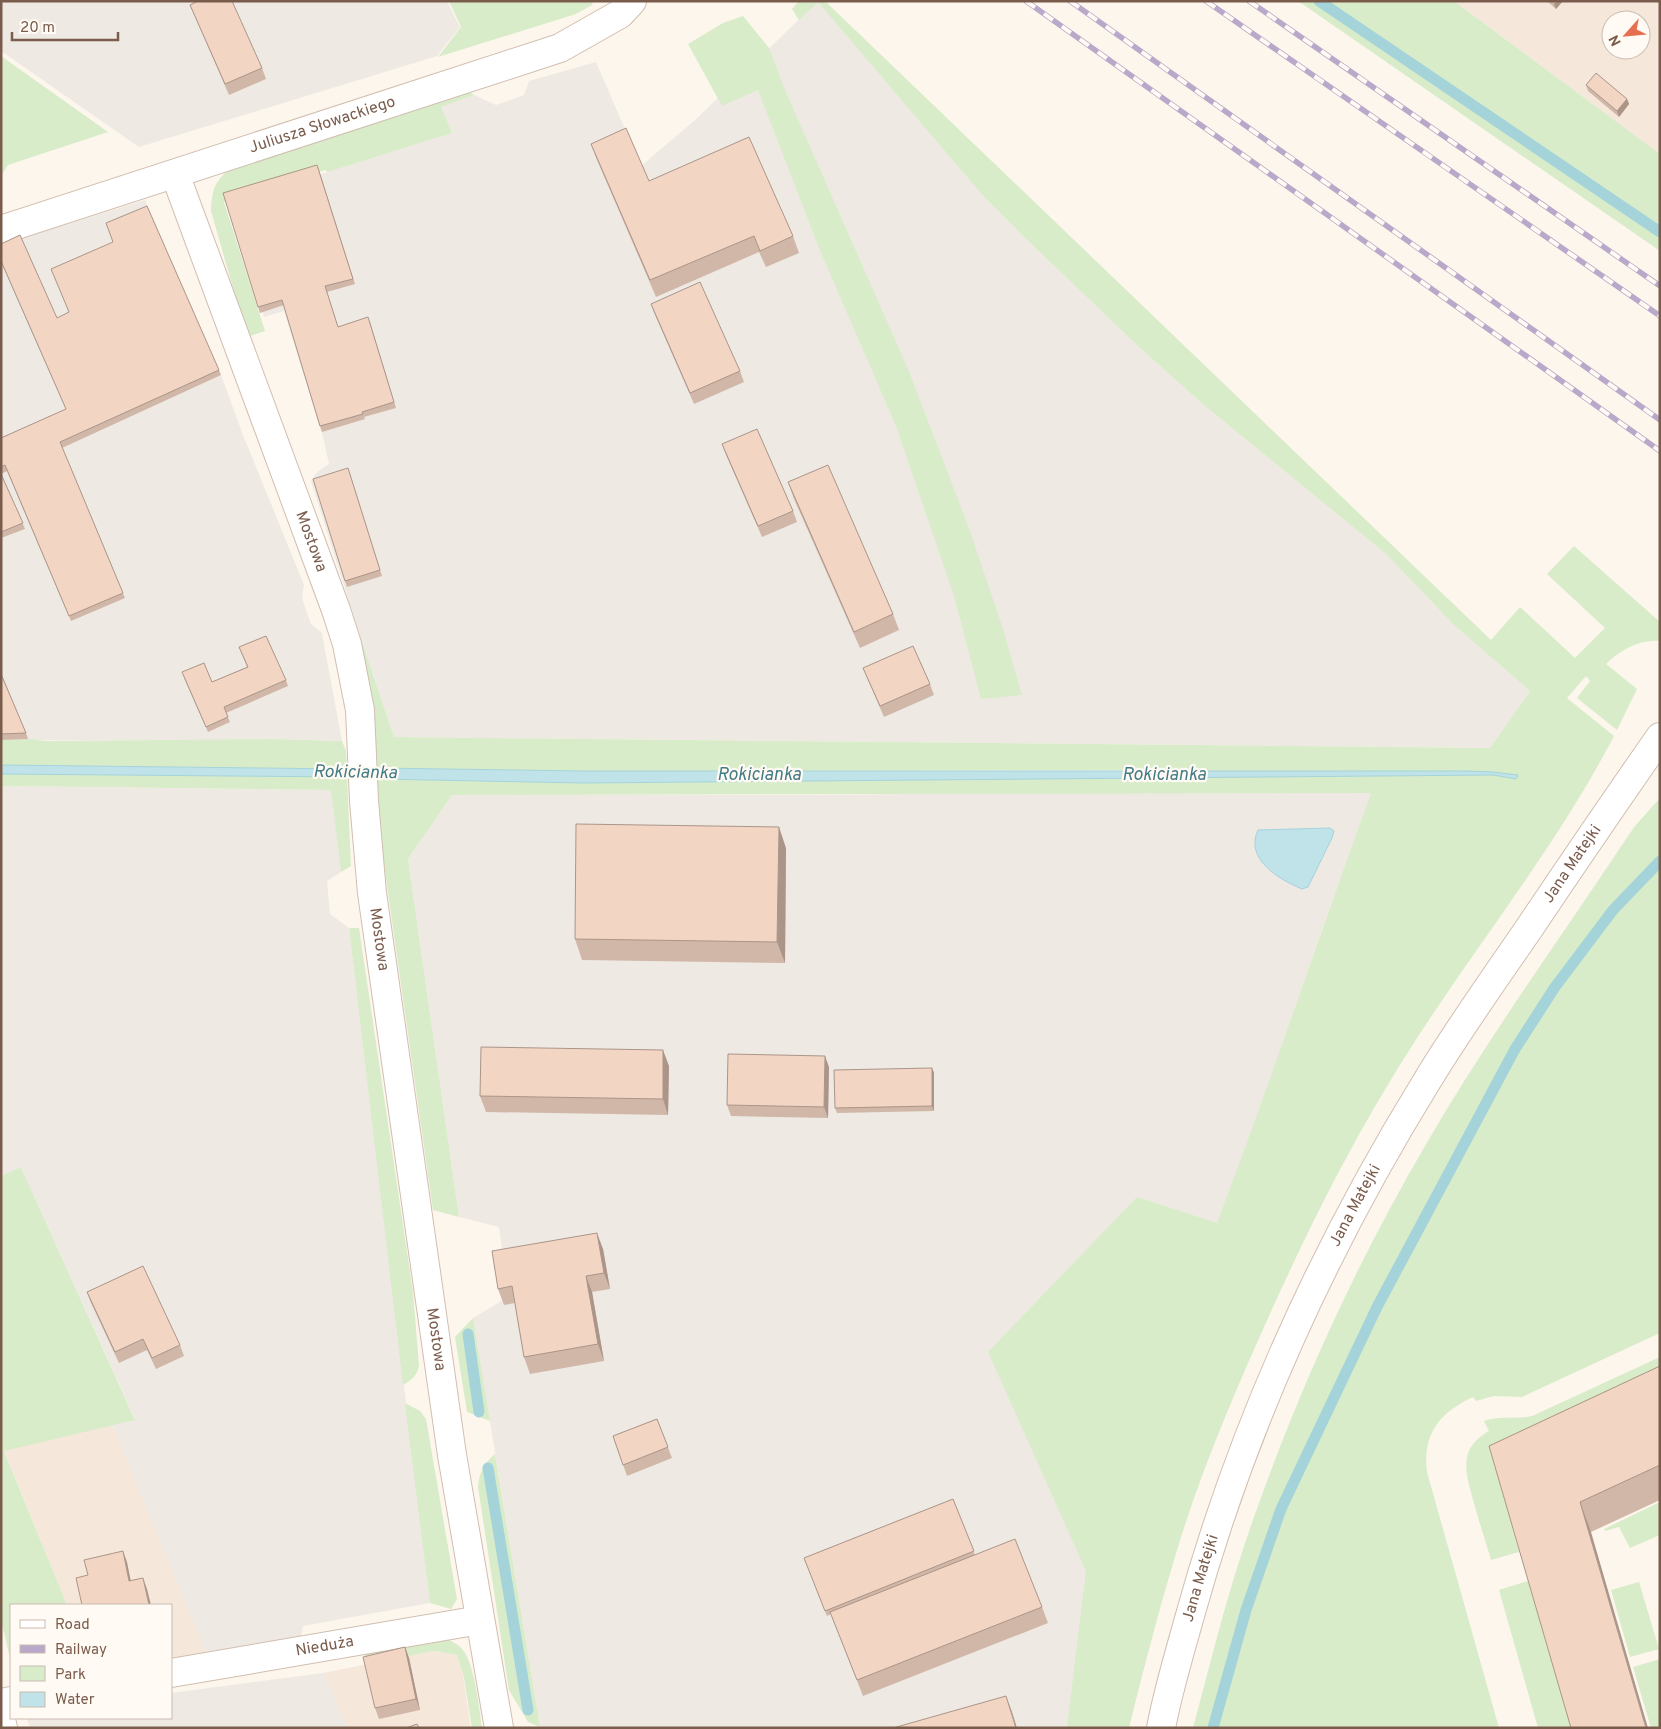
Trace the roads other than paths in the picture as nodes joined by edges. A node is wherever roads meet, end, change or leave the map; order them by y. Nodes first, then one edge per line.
1 (632, 1) edge
2 (175, 174) junction
3 (1, 230) edge
4 (1660, 736) edge
5 (480, 1620) junction
6 (172, 1673) edge
7 (1, 1720) edge
8 (3, 1728) edge
9 (499, 1728) edge
10 (1161, 1728) edge

1 - 2 street, Juliusza Słowackiego
2 - 3 street, Juliusza Słowackiego
2 - 5 street, Mostowa
4 - 10 street, Jana Matejki
5 - 6 street, Nieduża
5 - 9 street, Mostowa
7 - 8 street

